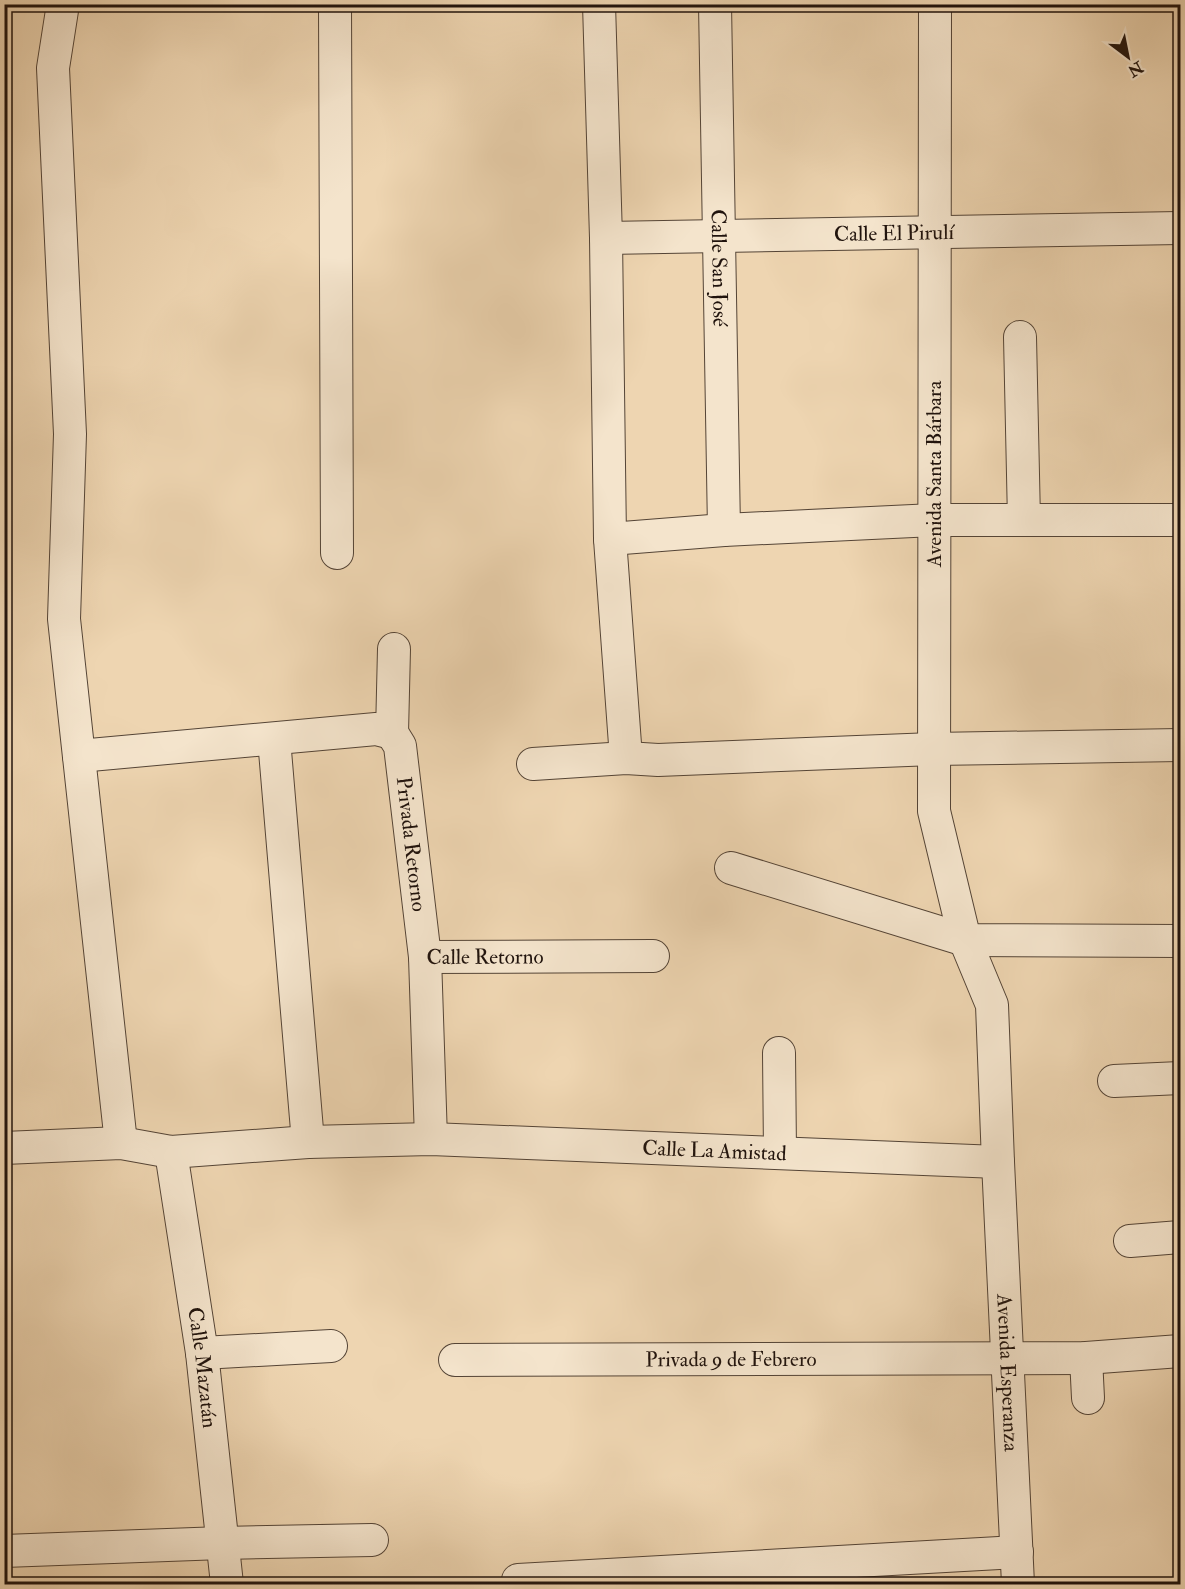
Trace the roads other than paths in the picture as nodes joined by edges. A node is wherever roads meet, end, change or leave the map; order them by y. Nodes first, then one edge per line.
1 (63, 4) edge
2 (335, 4) edge
3 (599, 4) edge
4 (715, 4) edge
5 (935, 4) edge
6 (1180, 228) edge
7 (934, 231) junction
8 (718, 235) junction
9 (606, 238) junction
10 (1020, 337) dead end
11 (934, 520) junction
12 (1024, 520) junction
13 (1180, 520) edge
14 (724, 530) junction
15 (610, 539) junction
16 (337, 553) dead end
17 (394, 649) dead end
18 (392, 733) junction
19 (274, 739) junction
20 (1180, 745) edge
21 (933, 749) junction
22 (79, 756) junction
23 (626, 758) junction
24 (533, 764) dead end
25 (731, 868) dead end
26 (965, 940) junction
27 (1180, 941) edge
28 (653, 956) dead end
29 (425, 957) junction
30 (779, 1053) dead end
31 (1180, 1078) edge
32 (1114, 1081) dead end
33 (431, 1139) junction
34 (308, 1142) junction
35 (121, 1143) junction
36 (4, 1148) edge
37 (171, 1152) junction
38 (780, 1153) junction
39 (998, 1162) junction
40 (1180, 1237) edge
41 (1130, 1241) dead end
42 (331, 1346) dead end
43 (1180, 1351) edge
44 (202, 1353) junction
45 (1008, 1356) junction
46 (1086, 1358) junction
47 (455, 1360) dead end
48 (1088, 1398) dead end
49 (372, 1540) dead end
50 (222, 1542) junction
51 (4, 1551) edge
52 (1017, 1552) junction
53 (518, 1580) dead end
54 (227, 1584) edge
55 (1018, 1584) edge

1 - 22 street
2 - 16 street
3 - 9 street
4 - 8 street, Calle San José
5 - 7 street, Avenida Santa Bárbara
6 - 7 street, Calle El Pirulí
7 - 8 street, Calle El Pirulí
7 - 11 street, Avenida Santa Bárbara
8 - 9 street, Calle El Pirulí
8 - 14 street, Calle San José
9 - 15 street
10 - 12 street
11 - 12 street
11 - 14 street
11 - 21 street, Avenida Santa Bárbara
12 - 13 street
14 - 15 street
15 - 23 street
17 - 18 street
18 - 19 street
18 - 29 street, Privada Retorno
19 - 22 street
19 - 34 street
20 - 21 street
21 - 23 street
21 - 26 street, Avenida Santa Bárbara
22 - 35 street
23 - 24 street
25 - 26 street
26 - 27 street
26 - 39 street, Avenida Esperanza
28 - 29 street, Calle Retorno
29 - 33 street, Calle Retorno
30 - 38 street
31 - 32 street
33 - 34 street, Calle La Amistad
33 - 38 street, Calle La Amistad
34 - 37 street, Calle La Amistad
35 - 36 street, Calle La Amistad
35 - 37 street, Calle La Amistad
37 - 44 street, Calle Mazatán
38 - 39 street, Calle La Amistad
39 - 45 street, Avenida Esperanza
40 - 41 street
42 - 44 street
43 - 46 street, Privada 9 de Febrero
44 - 50 street, Calle Mazatán
45 - 46 street, Privada 9 de Febrero
45 - 47 street, Privada 9 de Febrero
45 - 52 street, Avenida Esperanza
46 - 48 street
49 - 50 street
50 - 51 street
50 - 54 street, Calle Mazatán
52 - 53 street
52 - 55 street, Avenida Esperanza

